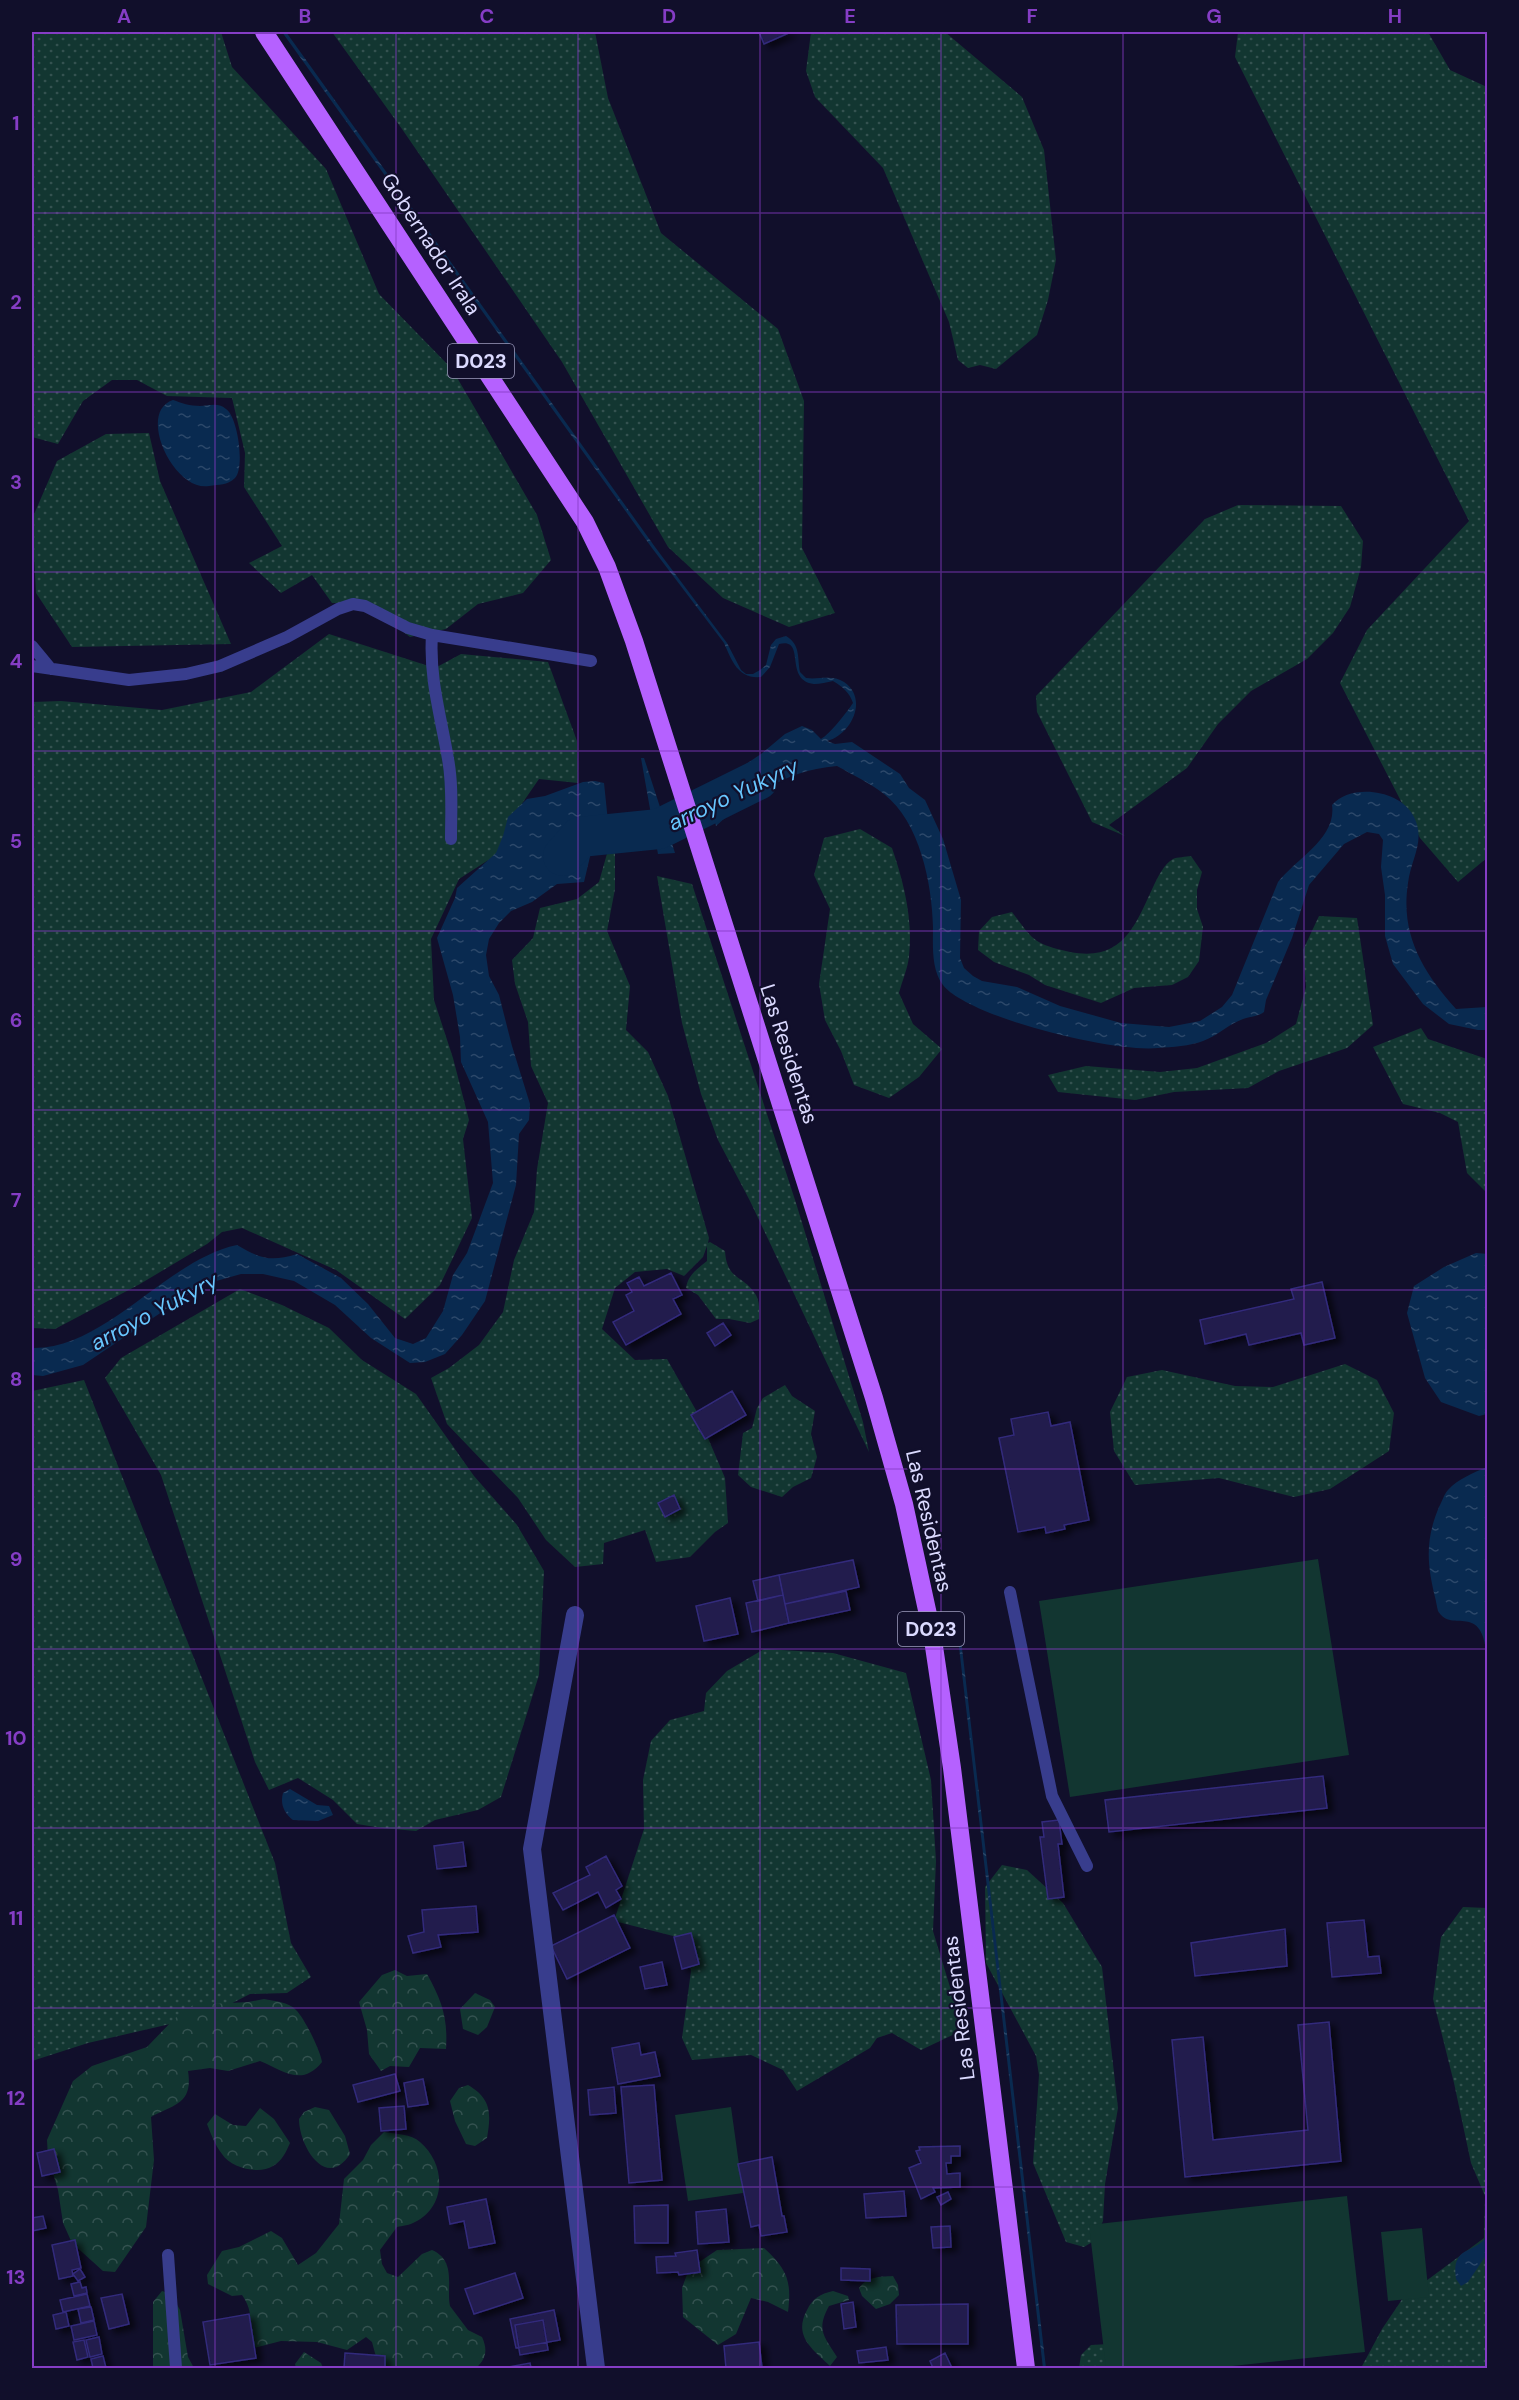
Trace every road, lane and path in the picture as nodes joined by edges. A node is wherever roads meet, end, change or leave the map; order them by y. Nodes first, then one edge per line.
1 (264, 32) edge
2 (432, 635) junction
3 (32, 646) edge
4 (591, 661) dead end
5 (32, 666) edge
6 (51, 669) junction
7 (655, 713) joint
8 (451, 839) dead end
9 (1010, 1592) dead end
10 (575, 1615) dead end
11 (1087, 1866) dead end
12 (168, 2255) dead end
13 (176, 2368) edge
14 (596, 2368) edge
15 (1026, 2368) edge

1 - 7 main road, Gobernador Irala / D023
2 - 4 lane
2 - 6 lane
2 - 8 lane
3 - 6 lane
5 - 6 lane
7 - 15 main road, Las Residentas / D023
9 - 11 lane
10 - 14 street
12 - 13 lane

